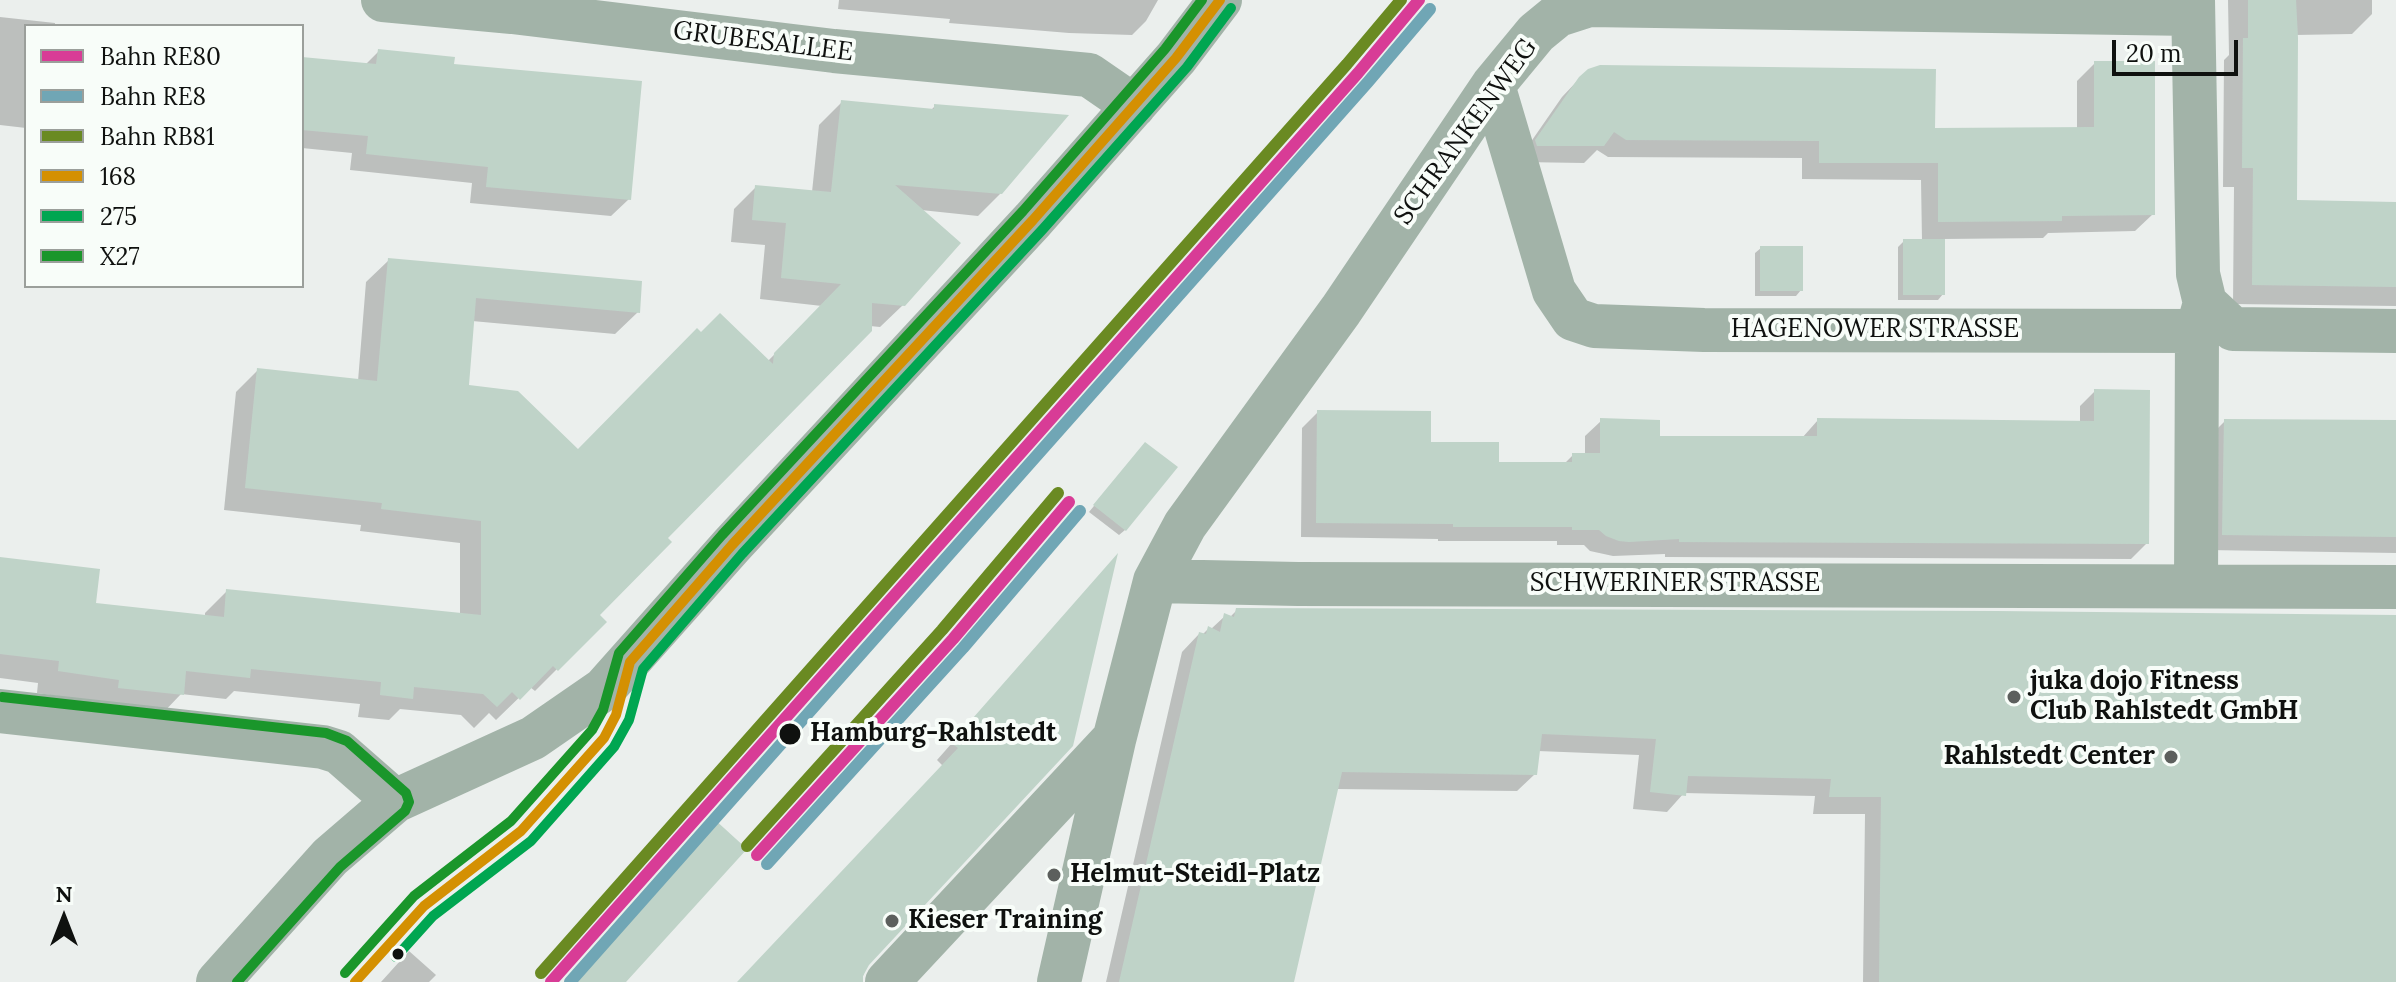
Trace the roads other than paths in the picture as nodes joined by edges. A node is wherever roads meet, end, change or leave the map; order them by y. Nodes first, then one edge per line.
1 (383, 0) edge
2 (1220, 0) edge
3 (2193, 7) edge
4 (1493, 85) junction
5 (1134, 106) junction
6 (2201, 317) junction
7 (2396, 331) edge
8 (1155, 581) junction
9 (2196, 586) junction
10 (2396, 587) edge
11 (0, 711) edge
12 (1114, 740) junction
13 (395, 801) junction
14 (218, 982) edge
15 (887, 982) edge
16 (1059, 982) edge

1 - 5 street, GRUBESALLEE
2 - 5 street
3 - 4 street, SCHRANKENWEG
3 - 6 street
4 - 6 street, HAGENOWER STRASSE
4 - 8 street, SCHRANKENWEG
5 - 13 street
6 - 7 street
6 - 9 street
8 - 9 street, SCHWERINER STRASSE
8 - 12 street, SCHRANKENWEG
9 - 10 street, SCHWERINER STRASSE
11 - 13 street
12 - 15 street
12 - 16 street, SCHRANKENWEG
13 - 14 street

